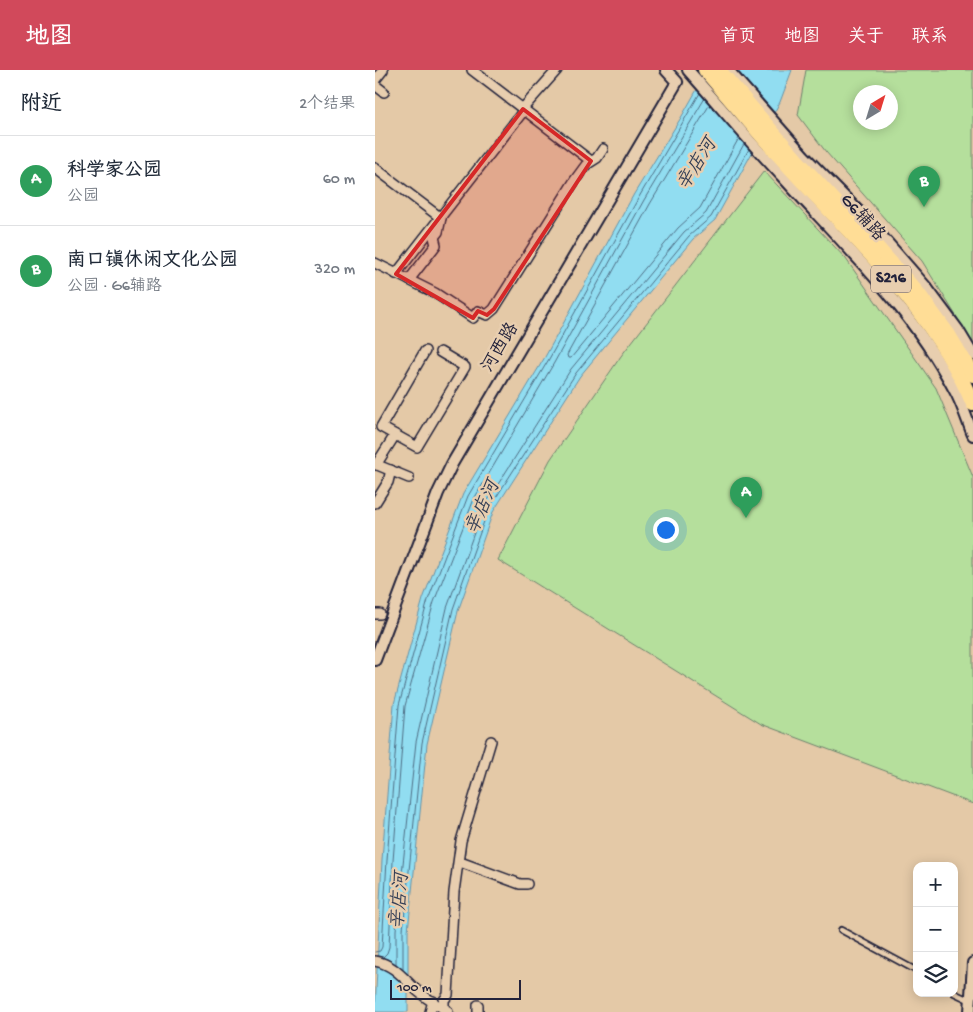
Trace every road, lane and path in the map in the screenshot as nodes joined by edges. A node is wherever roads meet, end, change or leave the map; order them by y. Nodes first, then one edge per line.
1 (383, 70) edge
2 (472, 70) edge
3 (557, 70) edge
4 (666, 70) edge
5 (688, 70) edge
6 (705, 70) edge
7 (719, 70) edge
8 (728, 70) edge
9 (375, 80) edge
10 (375, 85) edge
11 (383, 92) dead end
12 (523, 109) junction
13 (603, 149) dead end
14 (591, 161) junction
15 (793, 165) junction
16 (375, 168) edge
17 (441, 218) junction
18 (375, 263) edge
19 (396, 274) junction
20 (409, 280) junction
21 (425, 351) dead end
22 (440, 352) dead end
23 (973, 355) edge
24 (973, 375) edge
25 (973, 404) edge
26 (973, 434) edge
27 (395, 435) junction
28 (376, 464) edge
29 (391, 470) junction
30 (409, 478) dead end
31 (375, 503) edge
32 (375, 660) edge
33 (491, 741) dead end
34 (460, 862) junction
35 (527, 884) dead end
36 (841, 930) dead end
37 (375, 961) edge
38 (973, 963) edge
39 (913, 969) edge
40 (958, 995) edge
41 (972, 1000) edge
42 (433, 1002) junction
43 (446, 1011) edge
44 (430, 1012) edge
45 (970, 1012) edge

1 - 9 street
2 - 12 street
3 - 12 street
4 - 32 street, 河西路
5 - 15 street
6 - 15 main road, G6辅路 / S216
7 - 15 main road, G6辅路 / S216
8 - 15 street
10 - 11 street
12 - 14 street
12 - 17 street
13 - 14 street
14 - 20 street
15 - 23 street, G6辅路 / S216
15 - 24 main road, G6辅路 / S216
15 - 25 main road, G6辅路 / S216
15 - 26 street, G6辅路 / S216
16 - 17 street
17 - 19 street
17 - 20 street
18 - 19 street
19 - 20 street
21 - 27 street
22 - 27 street
27 - 28 street
28 - 29 street
29 - 30 street
29 - 31 street
33 - 34 street
34 - 35 street
34 - 43 street
36 - 39 lane
37 - 42 street
38 - 41 street
40 - 41 lane
41 - 45 street
42 - 43 street
42 - 44 street

